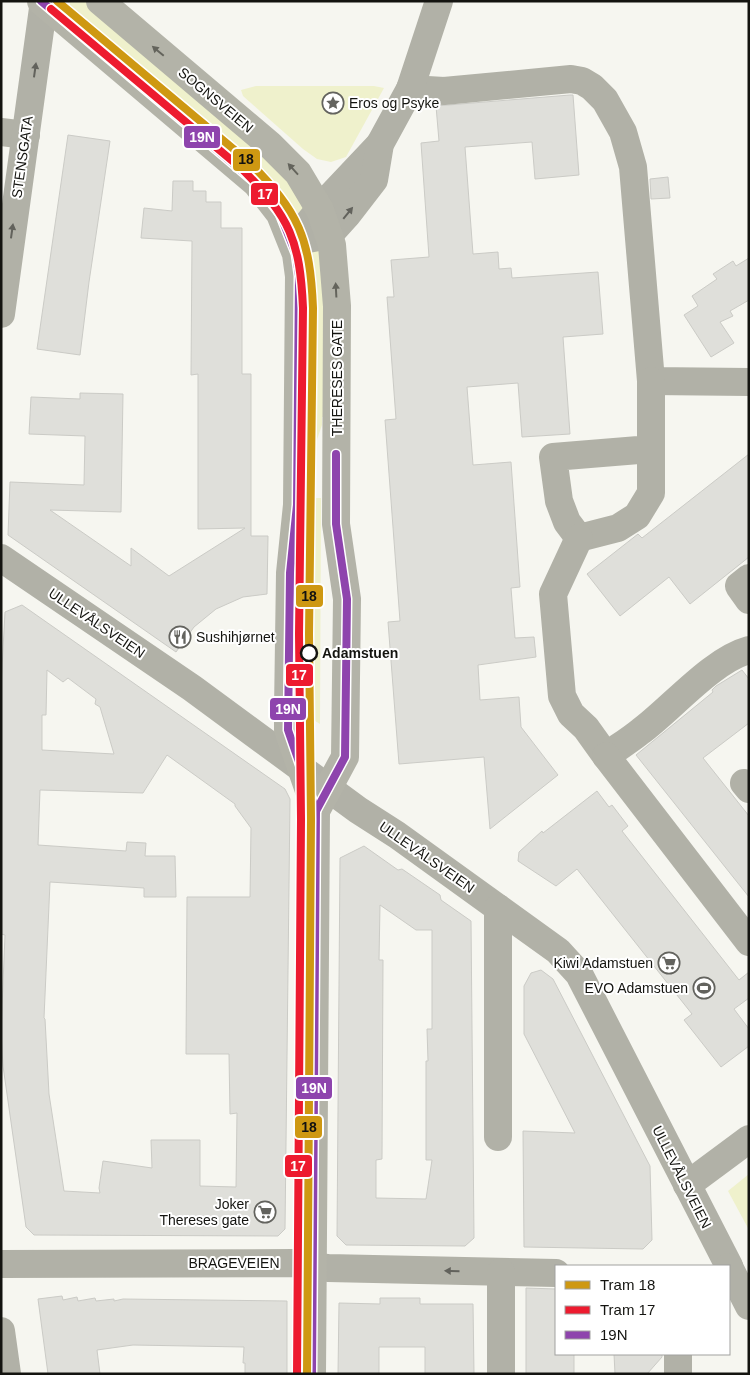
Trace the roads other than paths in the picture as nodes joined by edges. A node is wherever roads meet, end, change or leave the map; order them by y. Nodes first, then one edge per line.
1 (100, 1) edge
2 (43, 2) edge
3 (446, 4) edge
4 (410, 89) junction
5 (13, 134) edge
6 (324, 222) junction
7 (292, 242) junction
8 (1, 311) edge
9 (651, 381) junction
10 (749, 382) edge
11 (651, 449) junction
12 (578, 538) junction
13 (1, 558) edge
14 (749, 578) edge
15 (749, 600) edge
16 (749, 650) edge
17 (606, 756) junction
18 (300, 767) junction
19 (322, 800) junction
20 (498, 908) junction
21 (749, 942) edge
22 (498, 1137) dead end
23 (749, 1139) edge
24 (687, 1185) junction
25 (1, 1264) edge
26 (728, 1265) edge
27 (312, 1266) junction
28 (730, 1268) edge
29 (501, 1272) junction
30 (555, 1273) edge
31 (749, 1306) edge
32 (1, 1331) edge
33 (678, 1355) edge
34 (7, 1374) edge
35 (312, 1374) edge
36 (501, 1374) edge
37 (678, 1374) edge

6 -> 1 main road, SOGNSVEIEN
5 -> 2 street, STENSGATA
2 - 7 main road
3 - 4 street
4 - 6 street
4 - 9 street
8 -> 5 street, STENSGATA
6 - 7 street
19 -> 6 main road, THERESES GATE
7 - 18 main road, THERESES GATE
9 - 10 street
9 - 11 street
11 - 12 street
11 - 12 street
12 - 17 street
13 - 18 street, ULLEVÅLSVEIEN
14 - 15 street
16 - 17 street
17 - 21 street
18 - 19 main road, THERESES GATE
19 - 20 street, ULLEVÅLSVEIEN
19 - 27 main road, THERESES GATE
20 - 22 street
20 - 24 street, ULLEVÅLSVEIEN
23 - 24 street
24 - 26 street, ULLEVÅLSVEIEN
25 - 27 street, BRAGEVEIEN
29 -> 27 street, BRAGEVEIEN
27 - 35 main road, THERESES GATE
28 - 31 street, ULLEVÅLSVEIEN
29 - 30 street, BRAGEVEIEN
29 - 36 street
32 - 34 street
33 - 37 street

